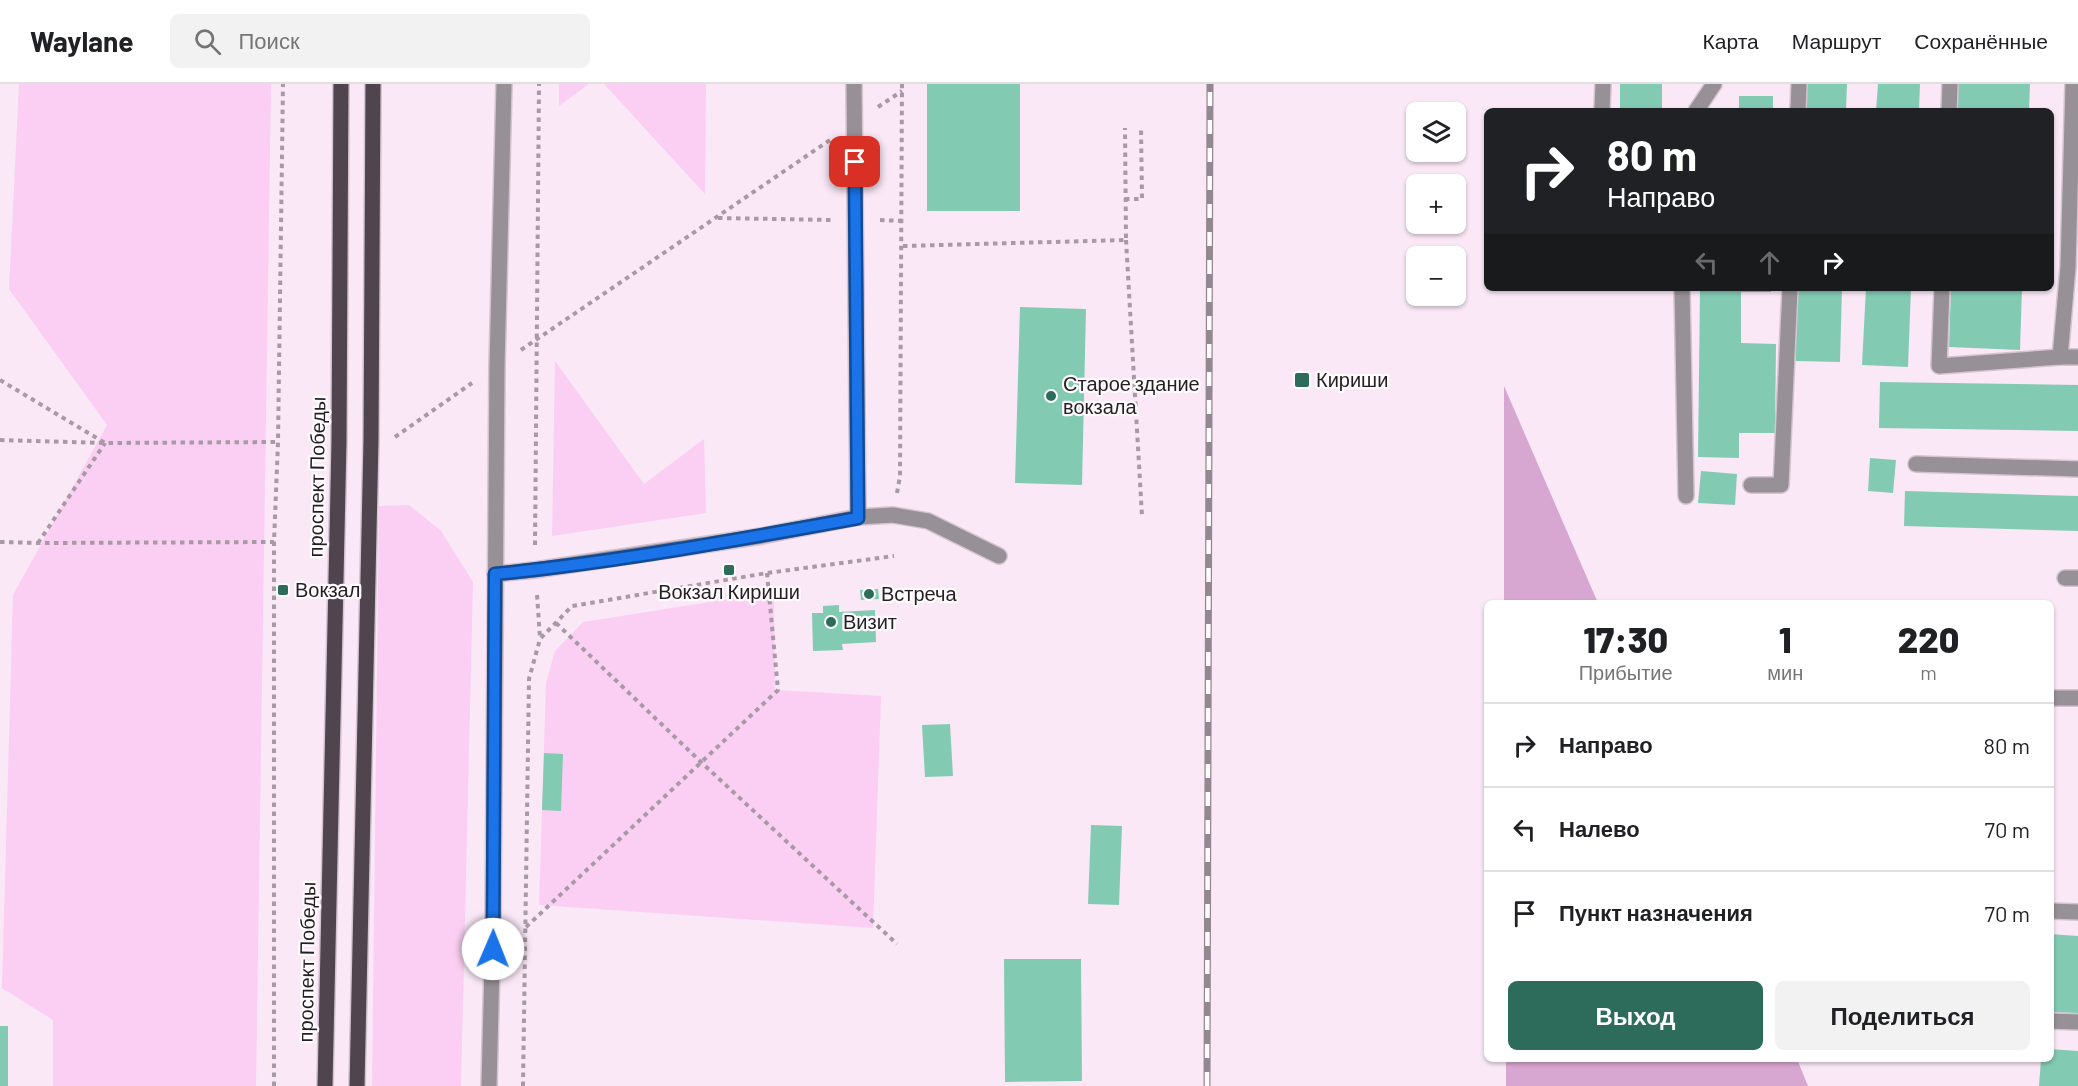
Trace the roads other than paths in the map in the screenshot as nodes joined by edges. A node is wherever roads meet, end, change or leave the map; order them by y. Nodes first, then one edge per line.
1 (341, 84) edge
2 (373, 84) edge
3 (504, 84) edge
4 (854, 84) edge
5 (1603, 84) edge
6 (1713, 84) edge
7 (1799, 84) edge
8 (1950, 84) edge
9 (2073, 84) edge
10 (1602, 108) edge
11 (1698, 108) edge
12 (1797, 108) edge
13 (1949, 108) edge
14 (2073, 267) edge
15 (1682, 291) edge
16 (1790, 291) edge
17 (1942, 291) edge
18 (2060, 357) junction
19 (2078, 357) edge
20 (1916, 464) dead end
21 (2078, 469) edge
22 (1751, 485) dead end
23 (1686, 496) dead end
24 (858, 518) junction
25 (999, 556) dead end
26 (495, 574) junction
27 (2054, 698) edge
28 (2078, 698) edge
29 (2054, 911) edge
30 (2078, 912) edge
31 (2054, 1021) edge
32 (2078, 1022) edge
33 (325, 1086) edge
34 (357, 1086) edge
35 (489, 1086) edge

1 - 33 main road, проспект Победы
2 - 34 main road
3 - 26 street
4 - 24 street
5 - 10 street
6 - 11 street
7 - 12 street
8 - 13 street
9 - 14 street
14 - 18 street
15 - 23 street
16 - 22 street
17 - 18 street
18 - 19 street
20 - 21 street
24 - 25 street
24 - 26 street
26 - 35 street
27 - 28 street
29 - 30 street
31 - 32 street

